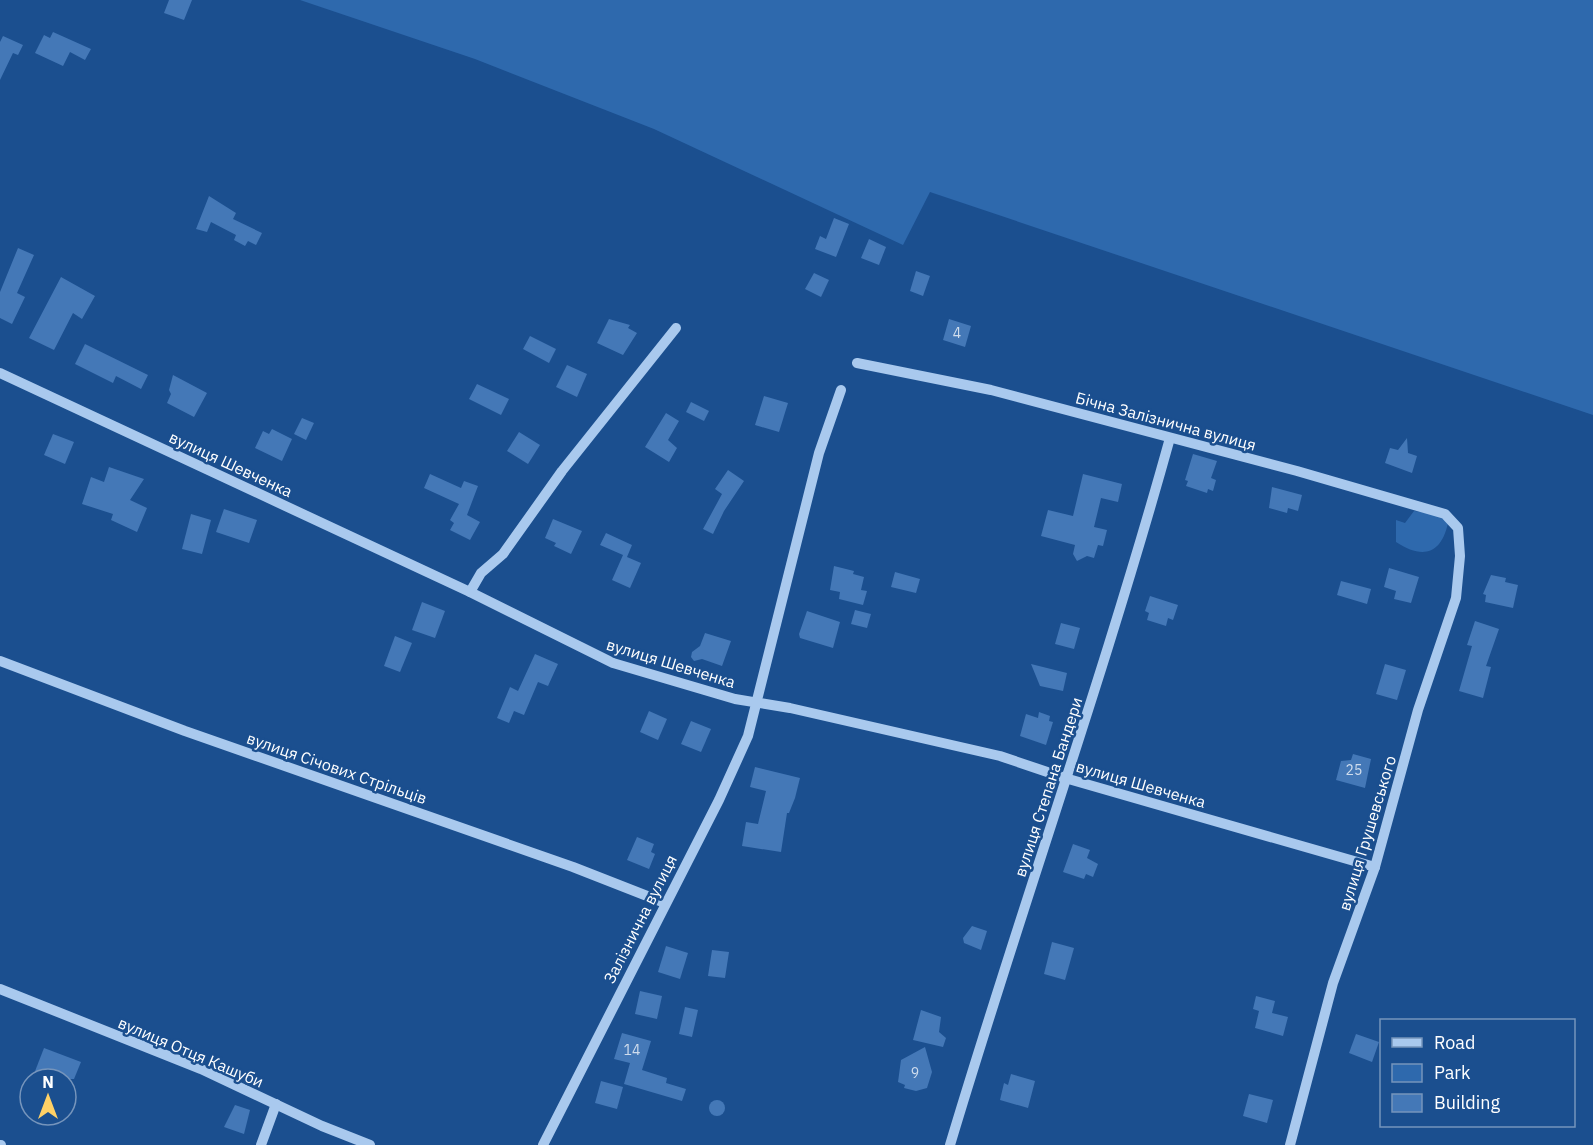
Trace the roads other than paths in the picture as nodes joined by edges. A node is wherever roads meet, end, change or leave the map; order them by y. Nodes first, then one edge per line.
1 (676, 328) dead end
2 (858, 363) dead end
3 (0, 373) edge
4 (841, 390) dead end
5 (1170, 438) junction
6 (1458, 528) joint
7 (470, 592) junction
8 (0, 661) edge
9 (754, 703) junction
10 (1065, 778) junction
11 (1375, 867) junction
12 (665, 903) junction
13 (0, 989) edge
14 (276, 1104) junction
15 (261, 1145) edge
16 (370, 1145) edge
17 (543, 1145) edge
18 (950, 1145) edge
19 (1290, 1145) edge

1 - 7 street
2 - 5 street, Бічна Залізнична вулиця
3 - 7 street, вулиця Шевченка
4 - 9 street, Залізнична вулиця
5 - 6 street, Бічна Залізнична вулиця
5 - 10 street, вулиця Степана Бандери
6 - 11 street, вулиця Грушевського
7 - 9 street, вулиця Шевченка
8 - 12 street, вулиця Січових Стрільців
9 - 10 street, вулиця Шевченка
9 - 12 street, Залізнична вулиця
10 - 11 street, вулиця Шевченка
10 - 18 street, вулиця Степана Бандери
11 - 19 street, вулиця Грушевського
12 - 17 street, Залізнична вулиця
13 - 14 street, вулиця Отця Кашуби
14 - 15 street
14 - 16 street, вулиця Отця Кашуби

